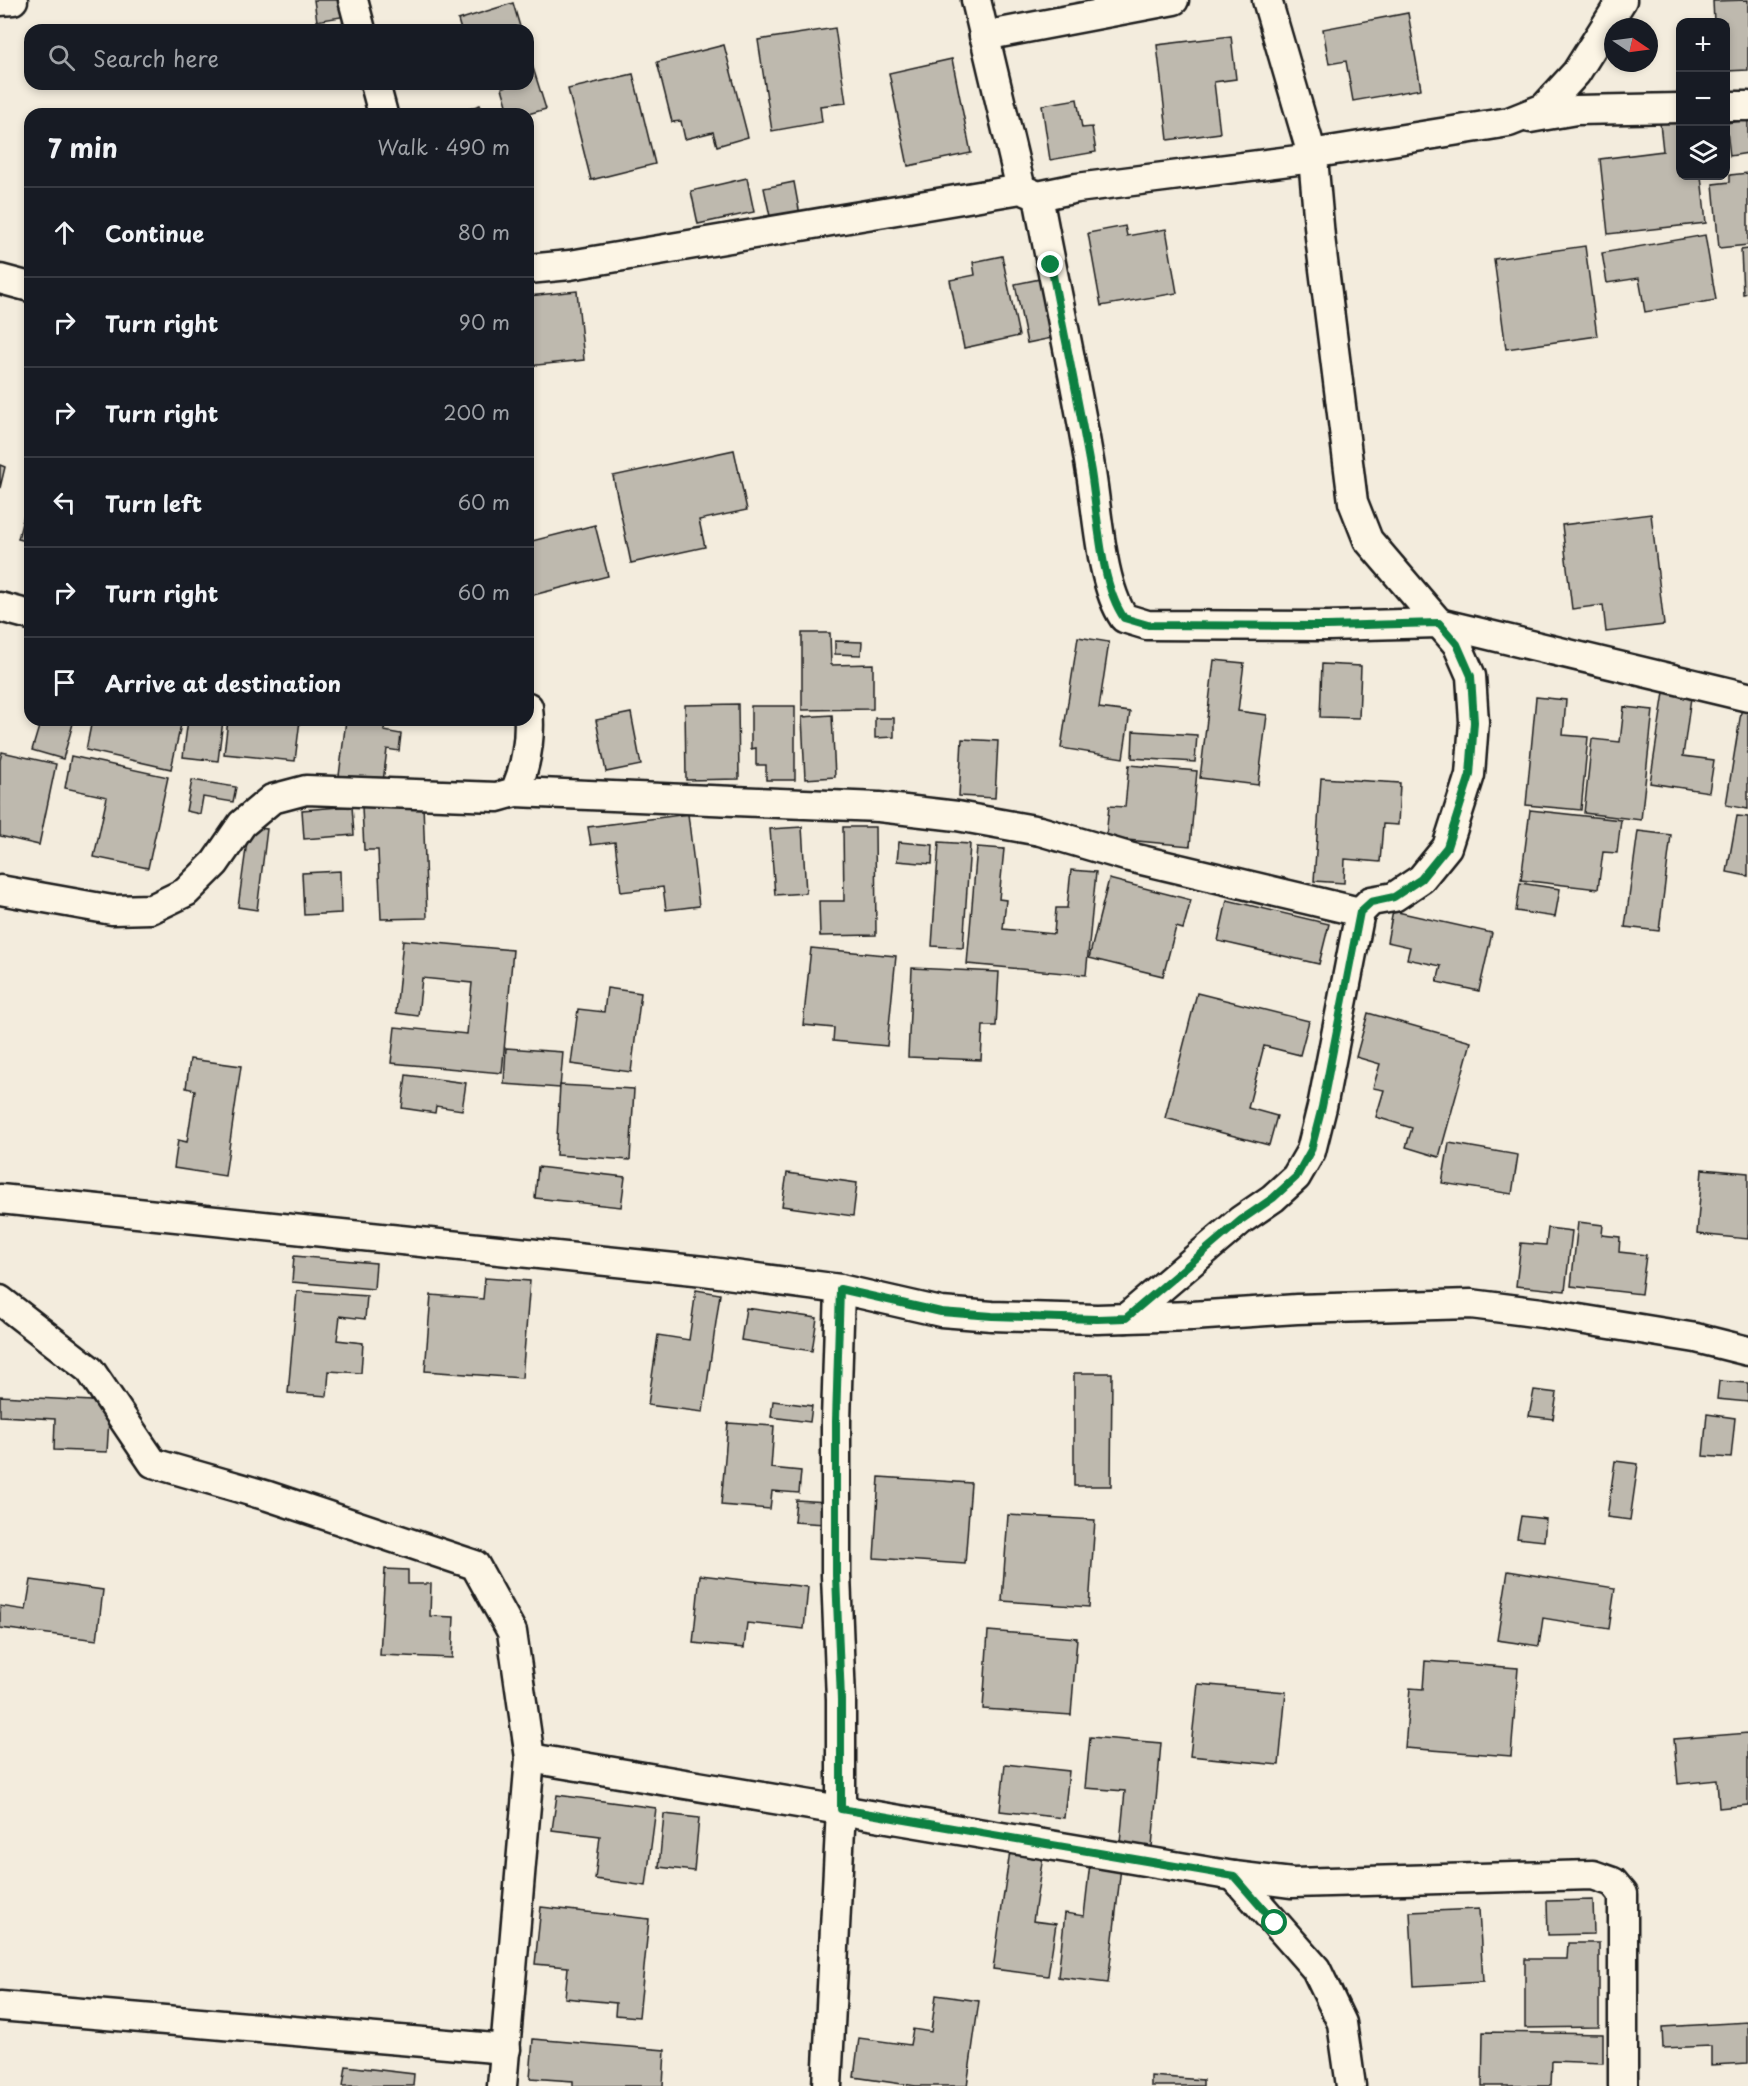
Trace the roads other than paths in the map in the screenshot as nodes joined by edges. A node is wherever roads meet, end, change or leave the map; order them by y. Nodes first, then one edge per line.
1 (13, 0) edge
2 (353, 0) edge
3 (976, 0) edge
4 (1174, 0) edge
5 (1267, 0) edge
6 (1622, 0) edge
7 (0, 2) edge
8 (359, 24) edge
9 (984, 36) junction
10 (377, 90) edge
11 (1730, 106) edge
12 (1748, 106) edge
13 (381, 108) edge
14 (1676, 108) edge
15 (1509, 122) junction
16 (1313, 158) junction
17 (1029, 192) junction
18 (534, 268) edge
19 (0, 279) edge
20 (24, 285) edge
21 (0, 607) edge
22 (24, 613) edge
23 (1439, 623) junction
24 (1748, 697) edge
25 (529, 726) edge
26 (515, 792) junction
27 (0, 890) edge
28 (1360, 912) junction
29 (0, 1199) edge
30 (840, 1289) junction
31 (0, 1300) edge
32 (1126, 1318) junction
33 (1748, 1351) edge
34 (530, 1758) junction
35 (841, 1809) junction
36 (1234, 1876) junction
37 (0, 2007) edge
38 (506, 2049) junction
39 (502, 2086) edge
40 (827, 2086) edge
41 (1351, 2086) edge
42 (1623, 2086) edge

1 - 7 street
2 - 8 street
3 - 9 street
4 - 9 street
5 - 16 street
6 - 15 street
9 - 17 street
10 - 13 street
11 - 12 street
14 - 15 street
15 - 16 street
16 - 17 street
16 - 23 street
17 - 18 street
17 - 23 street
19 - 20 street
21 - 22 street
23 - 24 street
23 - 28 street
25 - 26 street
26 - 27 street
26 - 28 street
28 - 32 street
29 - 30 street
30 - 32 street
30 - 35 street
31 - 34 street
32 - 33 street
34 - 35 street
34 - 38 street
35 - 36 street
35 - 40 street
36 - 41 street
36 - 42 street
37 - 38 street
38 - 39 street

